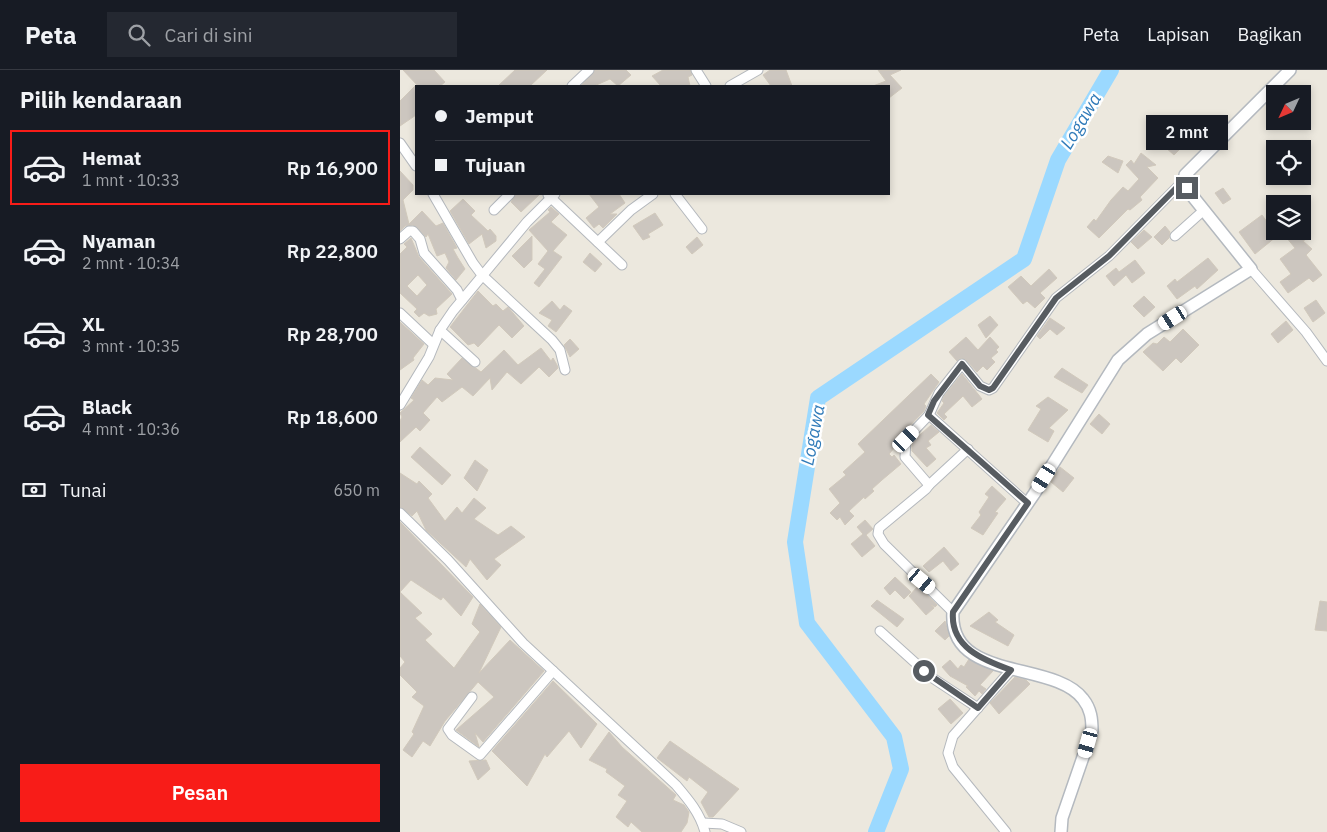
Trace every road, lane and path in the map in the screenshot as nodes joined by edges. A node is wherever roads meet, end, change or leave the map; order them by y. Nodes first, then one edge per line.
1 (588, 70) edge
2 (696, 70) edge
3 (758, 70) edge
4 (1290, 70) edge
5 (743, 74) edge
6 (574, 85) edge
7 (705, 85) edge
8 (733, 85) edge
9 (400, 143) edge
10 (415, 165) edge
11 (1184, 180) junction
12 (434, 195) edge
13 (509, 195) edge
14 (551, 195) edge
15 (652, 195) edge
16 (676, 195) edge
17 (494, 210) dead end
18 (1204, 210) junction
19 (702, 229) dead end
20 (1175, 236) dead end
21 (400, 239) edge
22 (598, 242) junction
23 (622, 265) dead end
24 (1251, 268) junction
25 (482, 275) junction
26 (462, 300) junction
27 (400, 313) edge
28 (440, 330) junction
29 (433, 344) junction
30 (1327, 361) edge
31 (475, 362) dead end
32 (565, 370) dead end
33 (400, 405) edge
34 (928, 415) junction
35 (968, 449) junction
36 (929, 485) junction
37 (1028, 503) junction
38 (400, 512) edge
39 (953, 612) junction
40 (880, 631) dead end
41 (1011, 670) junction
42 (553, 671) junction
43 (472, 697) dead end
44 (978, 708) junction
45 (704, 828) edge
46 (741, 832) edge
47 (1006, 832) edge
48 (1061, 832) edge

1 - 6 street
2 - 7 street
3 - 5 street
4 - 11 main road
5 - 8 street
9 - 10 street
11 - 18 main road
11 - 34 street
12 - 25 street
13 - 17 street
14 - 22 street
14 - 25 street
15 - 22 street
16 - 19 street
18 - 20 street
18 - 24 main road
21 - 26 street
22 - 23 street
24 - 30 street
24 - 37 main road
25 - 26 street
25 - 32 street
26 - 28 street
27 - 29 street
28 - 29 street
28 - 31 street
29 - 33 street
34 - 35 street
34 - 36 street
35 - 36 street
35 - 37 street
36 - 39 street
37 - 39 main road
38 - 42 street
39 - 41 main road
40 - 44 street
41 - 44 street
41 - 48 main road
42 - 43 street
42 - 45 street
44 - 47 street
45 - 46 street

